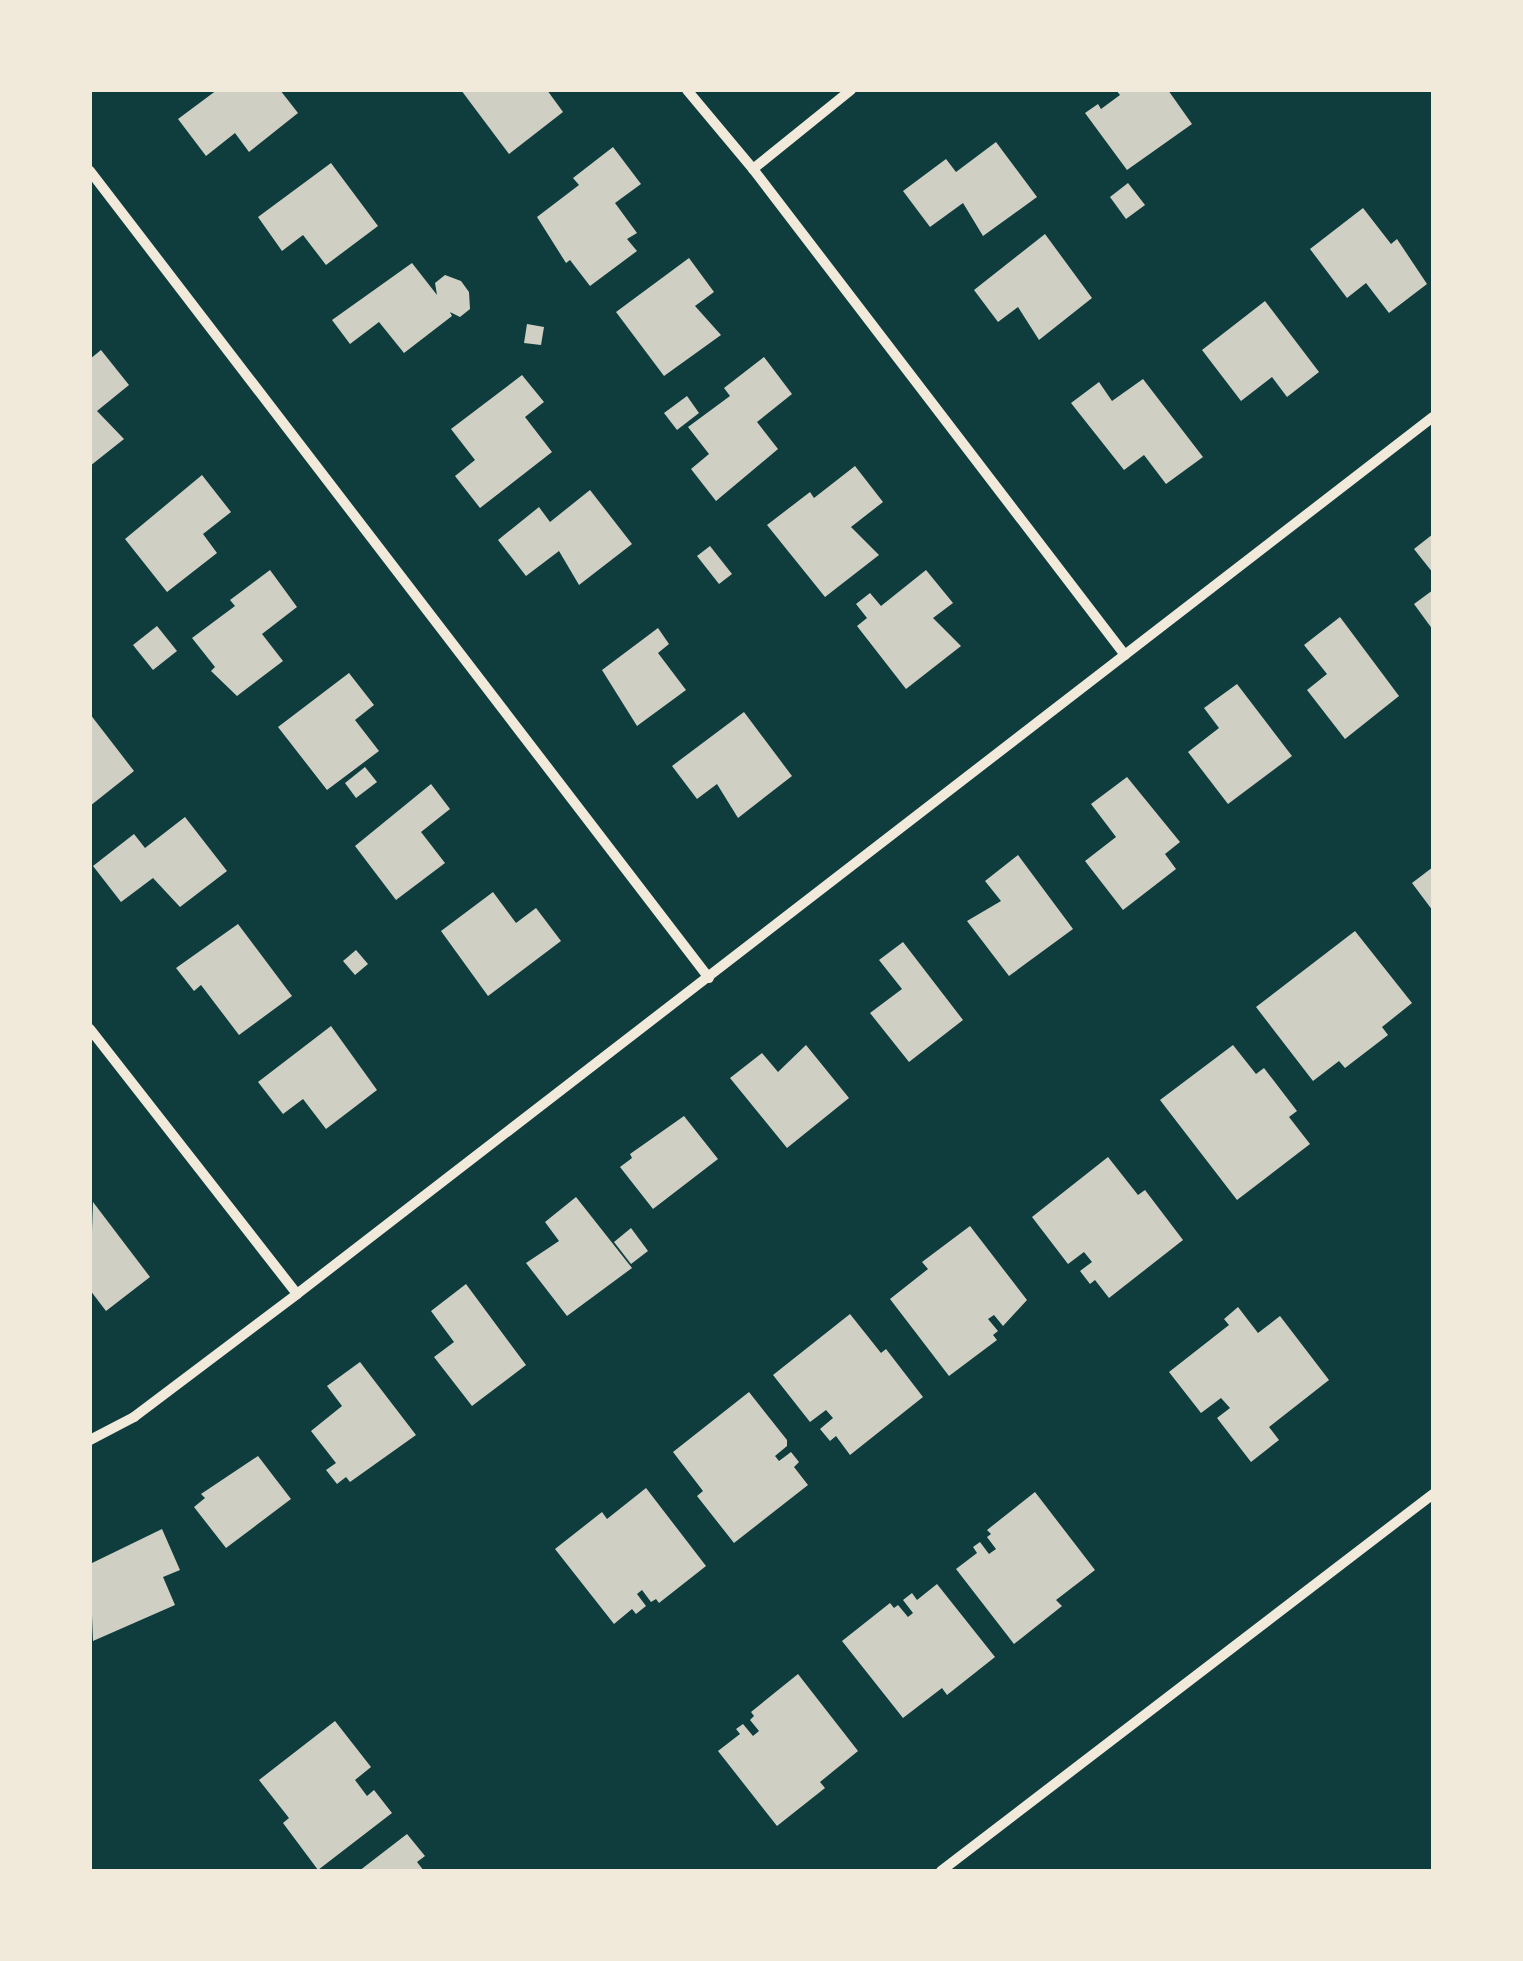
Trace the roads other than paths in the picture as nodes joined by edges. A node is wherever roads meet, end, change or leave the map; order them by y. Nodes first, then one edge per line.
1 (687, 90) edge
2 (851, 90) edge
3 (753, 169) junction
4 (90, 171) edge
5 (1433, 417) edge
6 (1125, 655) junction
7 (709, 978) junction
8 (90, 1029) edge
9 (296, 1294) junction
10 (90, 1440) edge
11 (1433, 1494) edge
12 (941, 1871) edge

1 - 3 street
2 - 3 street
3 - 6 street
4 - 7 street
5 - 6 street
6 - 7 street
7 - 9 street
8 - 9 street
9 - 10 street
11 - 12 street

